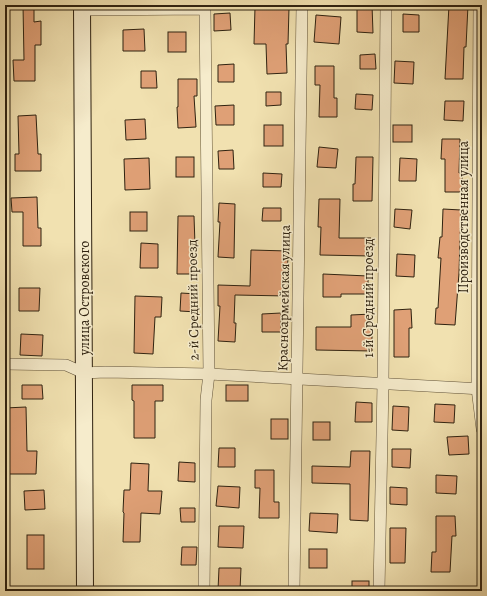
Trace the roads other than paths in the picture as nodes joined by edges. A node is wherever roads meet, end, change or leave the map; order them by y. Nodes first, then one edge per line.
1 (302, 5) edge
2 (386, 5) edge
3 (479, 5) edge
4 (82, 8) edge
5 (5, 364) edge
6 (84, 373) junction
7 (209, 374) junction
8 (298, 380) junction
9 (383, 383) junction
10 (479, 389) edge
11 (482, 429) edge
12 (85, 591) edge
13 (204, 591) edge
14 (294, 591) edge
15 (379, 591) edge

1 - 8 street, Красноармейская улица
2 - 9 street, 1-й Средний проезд
3 - 10 street, Производственная улица
4 - 6 street, улица Островского
4 - 7 street, 2-й Средний проезд
5 - 6 street
6 - 7 street
6 - 12 street, улица Островского
7 - 8 street
7 - 13 street, 2-й Средний проезд
8 - 9 street
8 - 14 street, Красноармейская улица
9 - 10 street
9 - 15 street, 1-й Средний проезд
10 - 11 street, Производственная улица

